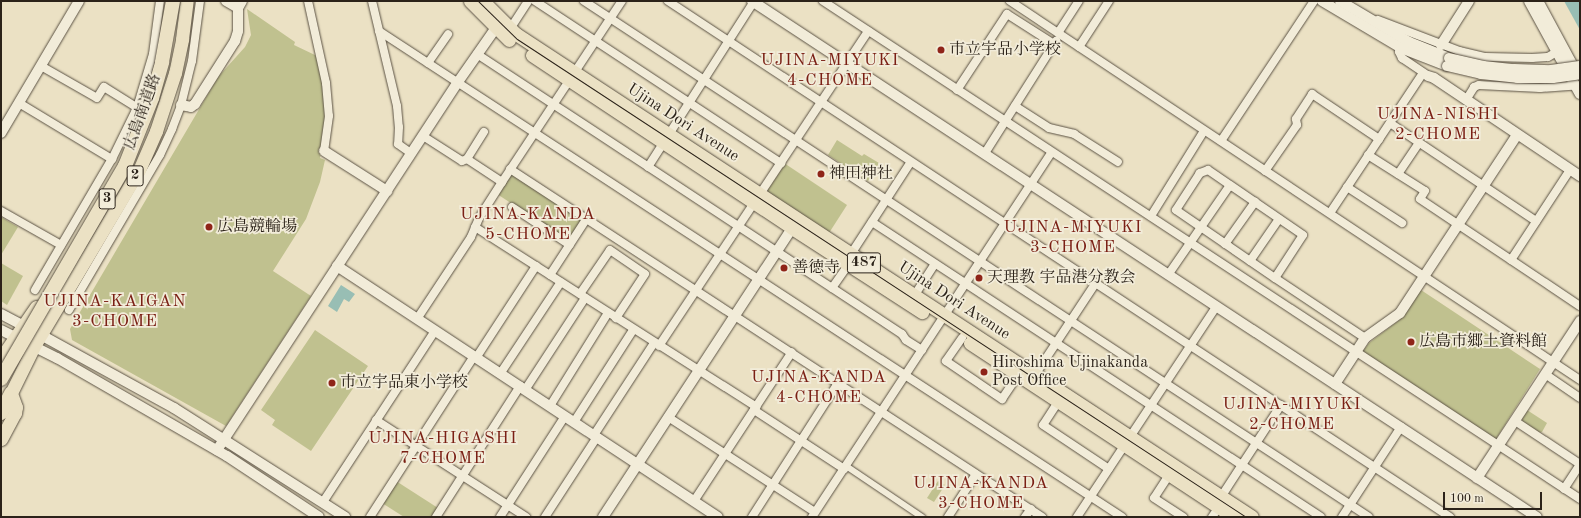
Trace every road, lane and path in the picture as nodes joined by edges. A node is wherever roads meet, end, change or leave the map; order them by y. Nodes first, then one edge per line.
1 (79, 1) edge
2 (160, 1) edge
3 (172, 1) edge
4 (187, 1) edge
5 (200, 1) edge
6 (226, 1) edge
7 (308, 1) edge
8 (372, 1) edge
9 (470, 1) edge
10 (483, 1) edge
11 (528, 1) edge
12 (535, 1) edge
13 (584, 1) edge
14 (622, 1) edge
15 (668, 1) edge
16 (753, 1) edge
17 (822, 1) edge
18 (1010, 1) edge
19 (1079, 1) edge
20 (1109, 1) edge
21 (1314, 1) edge
22 (1322, 1) edge
23 (1340, 1) edge
24 (1469, 1) edge
25 (1529, 1) edge
26 (1538, 1) edge
27 (240, 5) edge
28 (611, 18) junction
29 (1366, 18) junction
30 (198, 20) junction
31 (163, 24) junction
32 (502, 26) junction
33 (379, 31) junction
34 (868, 31) junction
35 (448, 34) dead end
36 (1056, 38) junction
37 (182, 39) junction
38 (595, 41) junction
39 (729, 41) junction
40 (1441, 45) junction
41 (1079, 46) junction
42 (1400, 48) junction
43 (1560, 50) junction
44 (477, 54) junction
45 (428, 62) junction
46 (847, 62) junction
47 (1448, 62) junction
48 (41, 66) junction
49 (1580, 66) edge
50 (1580, 74) edge
51 (1425, 75) junction
52 (572, 76) junction
53 (704, 80) junction
54 (458, 82) junction
55 (1579, 85) edge
56 (1140, 88) junction
57 (957, 90) junction
58 (1466, 100) junction
59 (690, 102) junction
60 (821, 102) junction
61 (19, 103) junction
62 (553, 104) junction
63 (181, 105) junction
64 (1015, 106) junction
65 (137, 108) junction
66 (1004, 122) junction
67 (1390, 123) junction
68 (1204, 131) junction
69 (484, 132) dead end
70 (535, 132) junction
71 (1, 133) edge
72 (1517, 135) junction
73 (423, 136) junction
74 (666, 138) junction
75 (1379, 139) junction
76 (796, 140) junction
77 (1221, 141) junction
78 (1419, 143) junction
79 (324, 151) joint
80 (411, 153) junction
81 (985, 153) junction
82 (1052, 153) junction
83 (1368, 155) junction
84 (112, 159) junction
85 (467, 159) junction
86 (1118, 162) dead end
87 (781, 163) junction
88 (910, 163) junction
89 (648, 166) junction
90 (510, 169) junction
91 (1570, 170) junction
92 (1265, 171) junction
93 (1398, 174) junction
94 (1580, 176) edge
95 (502, 182) junction
96 (1031, 184) junction
97 (1230, 185) junction
98 (1484, 186) junction
99 (1347, 187) junction
100 (94, 189) junction
101 (387, 190) junction
102 (757, 198) junction
103 (887, 199) junction
104 (1255, 202) junction
105 (98, 203) junction
106 (512, 207) dead end
107 (1, 211) edge
108 (1330, 213) junction
109 (1151, 216) junction
110 (587, 218) junction
111 (1279, 219) junction
112 (1536, 221) junction
113 (872, 222) junction
114 (795, 223) junction
115 (1402, 223) dead end
116 (1005, 224) junction
117 (1458, 224) junction
118 (738, 226) junction
119 (476, 227) junction
120 (1200, 227) junction
121 (1190, 241) junction
122 (1225, 244) junction
123 (61, 245) junction
124 (570, 245) junction
125 (777, 252) junction
126 (720, 254) junction
127 (850, 259) junction
128 (1511, 260) junction
129 (980, 261) junction
130 (1250, 261) junction
131 (935, 264) junction
132 (337, 266) junction
133 (536, 266) junction
134 (50, 274) junction
135 (1168, 274) junction
136 (550, 275) junction
137 (1424, 277) junction
138 (1275, 278) junction
139 (758, 279) junction
140 (561, 282) junction
141 (84, 284) junction
142 (965, 284) junction
143 (1095, 284) junction
144 (69, 287) junction
145 (832, 288) junction
146 (697, 289) junction
147 (35, 290) dead end
148 (582, 296) junction
149 (914, 296) junction
150 (1580, 306) edge
151 (1216, 307) junction
152 (69, 310) dead end
153 (608, 313) junction
154 (1, 314) edge
155 (735, 316) junction
156 (616, 318) junction
157 (417, 319) junction
158 (941, 319) junction
159 (1580, 321) edge
160 (1070, 322) junction
161 (23, 326) junction
162 (1, 330) edge
163 (633, 330) junction
164 (435, 331) junction
165 (1577, 332) edge
166 (41, 335) junction
167 (15, 338) junction
168 (962, 338) junction
169 (1365, 338) junction
170 (1056, 344) junction
171 (656, 345) junction
172 (1190, 345) junction
173 (34, 346) junction
174 (922, 350) junction
175 (1356, 351) junction
176 (792, 352) junction
177 (475, 357) junction
178 (1, 358) edge
179 (1553, 362) junction
180 (699, 370) junction
181 (500, 374) junction
182 (1545, 374) junction
183 (1018, 375) junction
184 (1036, 375) junction
185 (905, 376) junction
186 (1, 379) edge
187 (1580, 380) edge
188 (838, 383) junction
189 (1165, 384) junction
190 (1335, 384) junction
191 (522, 388) junction
192 (11, 393) junction
193 (1580, 398) edge
194 (1058, 402) junction
195 (1281, 405) junction
196 (550, 406) junction
197 (1151, 406) junction
198 (755, 409) junction
199 (881, 412) junction
200 (1, 413) edge
201 (565, 416) junction
202 (668, 417) junction
203 (376, 420) junction
204 (1515, 421) junction
205 (574, 422) junction
206 (1401, 427) junction
207 (595, 436) junction
208 (1, 439) edge
209 (224, 439) junction
210 (801, 440) junction
211 (1128, 441) junction
212 (1256, 443) junction
213 (416, 446) junction
214 (1499, 446) junction
215 (217, 450) junction
216 (725, 453) junction
217 (638, 464) junction
218 (1580, 464) edge
219 (1242, 465) junction
220 (845, 467) junction
221 (1375, 467) junction
222 (1109, 469) junction
223 (976, 474) junction
224 (1169, 475) junction
225 (463, 476) junction
226 (1477, 478) junction
227 (773, 484) junction
228 (1564, 489) junction
229 (1091, 496) junction
230 (1580, 500) edge
231 (694, 501) junction
232 (323, 502) junction
233 (508, 505) junction
234 (1350, 505) junction
235 (1217, 507) edge
236 (1030, 509) junction
237 (814, 515) edge
238 (319, 517) edge
239 (345, 517) edge
240 (370, 517) edge
241 (436, 517) edge
242 (500, 517) edge
243 (526, 517) edge
244 (545, 517) edge
245 (603, 517) edge
246 (718, 517) edge
247 (752, 517) edge
248 (922, 517) edge
249 (948, 517) edge
250 (1026, 517) edge
251 (1042, 517) edge
252 (1077, 517) edge
253 (1122, 517) edge
254 (1183, 517) edge
255 (1234, 517) edge
256 (1252, 517) edge
257 (1321, 517) edge
258 (1342, 517) edge
259 (1369, 517) edge
260 (1450, 517) edge
261 (1537, 517) edge

1 - 48 street
2 - 31 street
3 - 31 highway, 広島南道路 / 2
3 - 186 highway, 3, bridge
4 - 37 highway, 広島南道路 / 2
5 - 30 street
6 - 27 street
7 - 79 street
8 - 33 street
9 - 32 highway, Ujina Dori Avenue / 487
10 - 32 highway, Ujina Dori Avenue / 487
11 - 32 street
12 - 38 street
13 - 28 street
14 - 28 street
15 - 39 street
16 - 39 street
16 - 46 street
17 - 34 street
18 - 36 street
19 - 36 street
20 - 41 street
21 - 77 street
22 - 42 street
23 - 29 street
24 - 40 street
25 - 43 street
26 - 43 street
27 - 63 street
28 - 38 street
28 - 53 street
29 - 40 street
29 - 47 street
30 - 37 street
30 - 63 street
31 - 65 street
31 - 105 highway, 広島南道路 / 2
32 - 44 street
32 - 52 highway, Ujina Dori Avenue / 487
33 - 45 street
33 - 80 street
34 - 46 street
34 - 57 street
35 - 45 street
36 - 41 street
36 - 56 street
36 - 57 street
36 - 64 street
37 - 144 highway, 広島南道路 / 2
38 - 52 street
38 - 59 street
39 - 53 street
39 - 60 street
40 - 43 street
41 - 56 street
42 - 47 street
42 - 51 street
43 - 55 street
44 - 54 street
44 - 62 street
45 - 54 street
46 - 60 street
46 - 81 street
47 - 49 street, bridge
47 - 50 street, bridge
48 - 61 street
48 - 65 street
51 - 58 street
51 - 67 street
52 - 62 street
52 - 74 highway, Ujina Dori Avenue / 487
53 - 59 street
53 - 76 street
54 - 70 street
54 - 73 street
55 - 58 street
56 - 68 street
57 - 66 street
58 - 72 street
59 - 74 street
59 - 87 street
60 - 76 street
60 - 88 street
61 - 71 street
61 - 84 street
62 - 70 street
62 - 89 street
63 - 141 street
64 - 66 street
64 - 86 street
65 - 84 street
66 - 81 street
66 - 82 street
67 - 75 street
67 - 78 street
68 - 77 street
68 - 109 street
69 - 85 street
70 - 90 street
70 - 126 street
72 - 91 street
72 - 98 street
73 - 80 street
73 - 85 street
74 - 89 street
74 - 102 highway, Ujina Dori Avenue / 487
75 - 83 street
75 - 92 street
76 - 87 street
76 - 103 street
77 - 92 street
78 - 93 street
78 - 98 street
79 - 101 street
80 - 101 street
81 - 96 street
82 - 96 street
82 - 109 street
83 - 93 street
83 - 99 street
84 - 100 street
85 - 95 street
87 - 102 street
88 - 103 street
88 - 116 street
89 - 118 street
90 - 95 street
90 - 110 street
91 - 94 street
91 - 112 street
92 - 108 street
93 - 117 street
95 - 119 street
96 - 116 street
96 - 135 street
97 - 104 street
97 - 120 street
97 - 120 street
98 - 112 street
98 - 117 street
99 - 108 street
99 - 115 street
100 - 105 street
100 - 123 street
101 - 132 street
102 - 114 highway, Ujina Dori Avenue / 487
102 - 118 street
103 - 113 street
103 - 129 street
104 - 111 street
104 - 122 street
105 - 134 highway, 広島南道路 / 2
106 - 124 street
107 - 123 street
108 - 137 street
109 - 121 street
110 - 124 street
110 - 146 street
111 - 130 street
111 - 138 street
112 - 128 street
113 - 127 street
113 - 131 street
114 - 125 street
114 - 127 highway, Ujina Dori Avenue / 487
116 - 129 street
116 - 143 street
117 - 128 street
117 - 137 street
118 - 125 street
118 - 126 street
119 - 133 street
119 - 157 street
120 - 121 street
120 - 122 street
121 - 135 street
121 - 175 street
122 - 130 street
123 - 134 street
124 - 136 street
125 - 139 street
125 - 145 street
126 - 139 street
126 - 146 street
127 - 145 street
127 - 149 highway, Ujina Dori Avenue / 487
127 - 158 highway, Ujina Dori Avenue / 487
128 - 150 street
129 - 142 street
129 - 160 street
130 - 138 street
131 - 142 street
131 - 149 street
132 - 157 street
132 - 209 street
133 - 136 street
133 - 177 street
134 - 147 street
134 - 161 highway, 広島南道路 / 2
135 - 151 street
136 - 140 street
137 - 169 street
137 - 179 street
138 - 169 street
139 - 155 street
139 - 185 street
140 - 148 street
140 - 181 street
141 - 144 street
141 - 152 street
142 - 158 street
142 - 170 street
143 - 160 street
143 - 172 street
144 - 166 highway, 広島南道路 / 2
145 - 174 street
146 - 155 street
146 - 171 street
148 - 153 street
148 - 156 street
148 - 191 street
149 - 158 highway, Ujina Dori Avenue / 487
151 - 172 street
151 - 190 street
153 - 156 street
153 - 196 street
154 - 161 street
155 - 176 street
155 - 180 street
156 - 163 street
157 - 164 street
158 - 168 highway, Ujina Dori Avenue / 487
158 - 174 street
158 - 184 highway, Ujina Dori Avenue / 487
159 - 165 street
160 - 170 street
160 - 189 street
161 - 166 street
161 - 167 highway, 広島南道路 / 2
162 - 167 street
163 - 171 street
163 - 205 street
164 - 177 street
164 - 203 street
165 - 179 street
166 - 173 highway, 広島南道路 / 2
166 - 209 street
167 - 173 street
167 - 178 highway, 広島南道路 / 2
168 - 183 highway, Ujina Dori Avenue / 487
168 - 183 street
169 - 175 street
170 - 184 street
170 - 197 street
171 - 180 street
171 - 207 street
172 - 189 street
172 - 195 street
173 - 192 highway, 広島南道路 / 2
173 - 215 street
174 - 185 street
175 - 190 street
175 - 214 street
176 - 188 street
176 - 198 street
177 - 181 street
177 - 213 street
179 - 182 street
179 - 187 street
180 - 198 street
180 - 202 street
181 - 191 street
182 - 193 street
182 - 204 street
183 - 194 highway, Ujina Dori Avenue / 487
184 - 211 highway, Ujina Dori Avenue / 487
185 - 199 street
185 - 229 street
188 - 199 street
188 - 210 street
189 - 197 street
189 - 212 street
190 - 206 street
191 - 196 street
191 - 225 street
192 - 200 highway
192 - 208 highway
194 - 211 highway, Ujina Dori Avenue / 487
194 - 222 street
195 - 212 street
195 - 221 street
196 - 201 street
197 - 211 street
197 - 219 street
198 - 210 street
198 - 216 street
199 - 220 street
199 - 223 street
201 - 205 street
201 - 233 street
202 - 216 street
202 - 217 street
203 - 213 street
203 - 232 street
204 - 214 street
204 - 218 street
205 - 207 street
206 - 221 street
206 - 226 street
207 - 217 street
207 - 244 street
209 - 215 street
209 - 232 street
210 - 220 street
210 - 227 street
211 - 222 street
211 - 224 highway, Ujina Dori Avenue / 487
211 - 235 highway, Ujina Dori Avenue / 487
212 - 219 street
212 - 234 street
213 - 225 street
213 - 240 street
214 - 226 street
214 - 228 street
215 - 238 street
216 - 227 street
216 - 231 street
217 - 231 street
217 - 245 street
218 - 228 street
219 - 235 street
219 - 257 street
220 - 237 street
220 - 248 street
221 - 234 street
221 - 260 street
222 - 229 street
223 - 236 street
223 - 249 street
224 - 235 highway, Ujina Dori Avenue / 487
224 - 254 street
225 - 233 street
225 - 241 street
226 - 261 street
227 - 237 street
227 - 247 street
228 - 230 street
229 - 252 street
229 - 253 street
231 - 246 street
232 - 239 street
233 - 242 street
233 - 243 street
234 - 258 street
234 - 259 street
235 - 255 highway, Ujina Dori Avenue / 487
235 - 256 highway, Ujina Dori Avenue / 487
236 - 250 street
236 - 251 street

